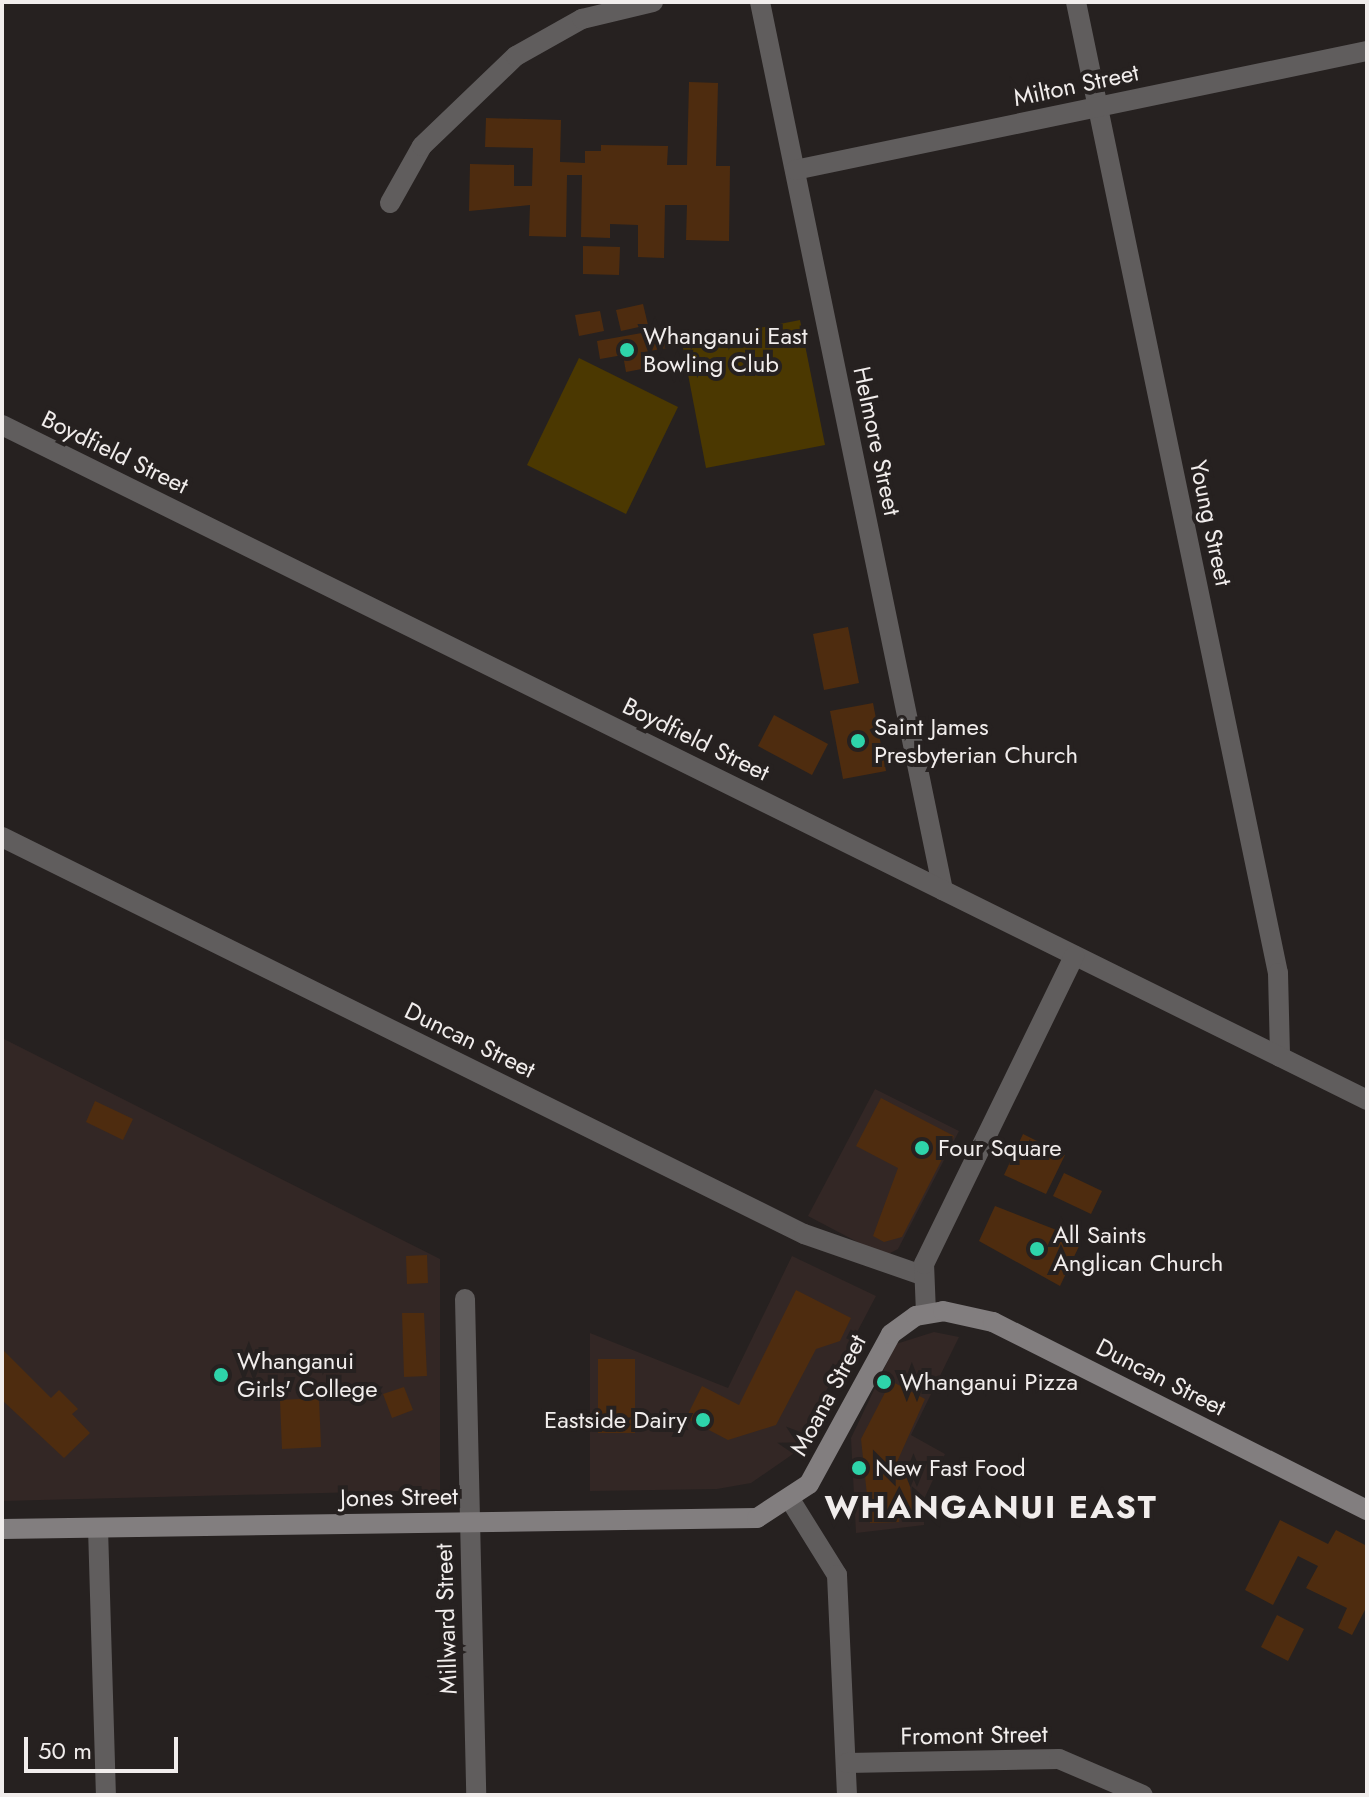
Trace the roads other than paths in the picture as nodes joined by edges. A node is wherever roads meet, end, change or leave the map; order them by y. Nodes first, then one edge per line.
1 (653, 2) edge
2 (760, 2) edge
3 (1076, 2) edge
4 (1367, 51) edge
5 (1098, 107) junction
6 (795, 170) junction
7 (390, 203) dead end
8 (2, 425) edge
9 (2, 837) edge
10 (943, 890) junction
11 (1074, 956) junction
12 (1280, 1057) junction
13 (1367, 1100) edge
14 (922, 1275) junction
15 (465, 1299) dead end
16 (926, 1313) junction
17 (791, 1501) junction
18 (1367, 1510) edge
19 (469, 1522) junction
20 (98, 1528) junction
21 (2, 1529) edge
22 (847, 1763) junction
23 (106, 1795) edge
24 (476, 1795) edge
25 (847, 1795) edge
26 (1143, 1795) edge

1 - 7 street
2 - 6 street, Helmore Street
3 - 5 street, Young Street
4 - 5 street, Milton Street
5 - 6 street, Milton Street
5 - 12 street, Young Street
6 - 10 street, Helmore Street
8 - 10 street, Boydfield Street
9 - 14 street, Duncan Street
10 - 11 street, Boydfield Street
11 - 12 street, Boydfield Street
11 - 14 street
12 - 13 street, Boydfield Street
14 - 16 street
15 - 19 street, Millward Street
16 - 17 main road, Moana Street
16 - 18 main road, Duncan Street
17 - 19 main road, Jones Street
17 - 22 street
19 - 20 main road, Jones Street
19 - 24 street, Millward Street
20 - 21 main road, Jones Street
20 - 23 street
22 - 25 street
22 - 26 street, Fromont Street

